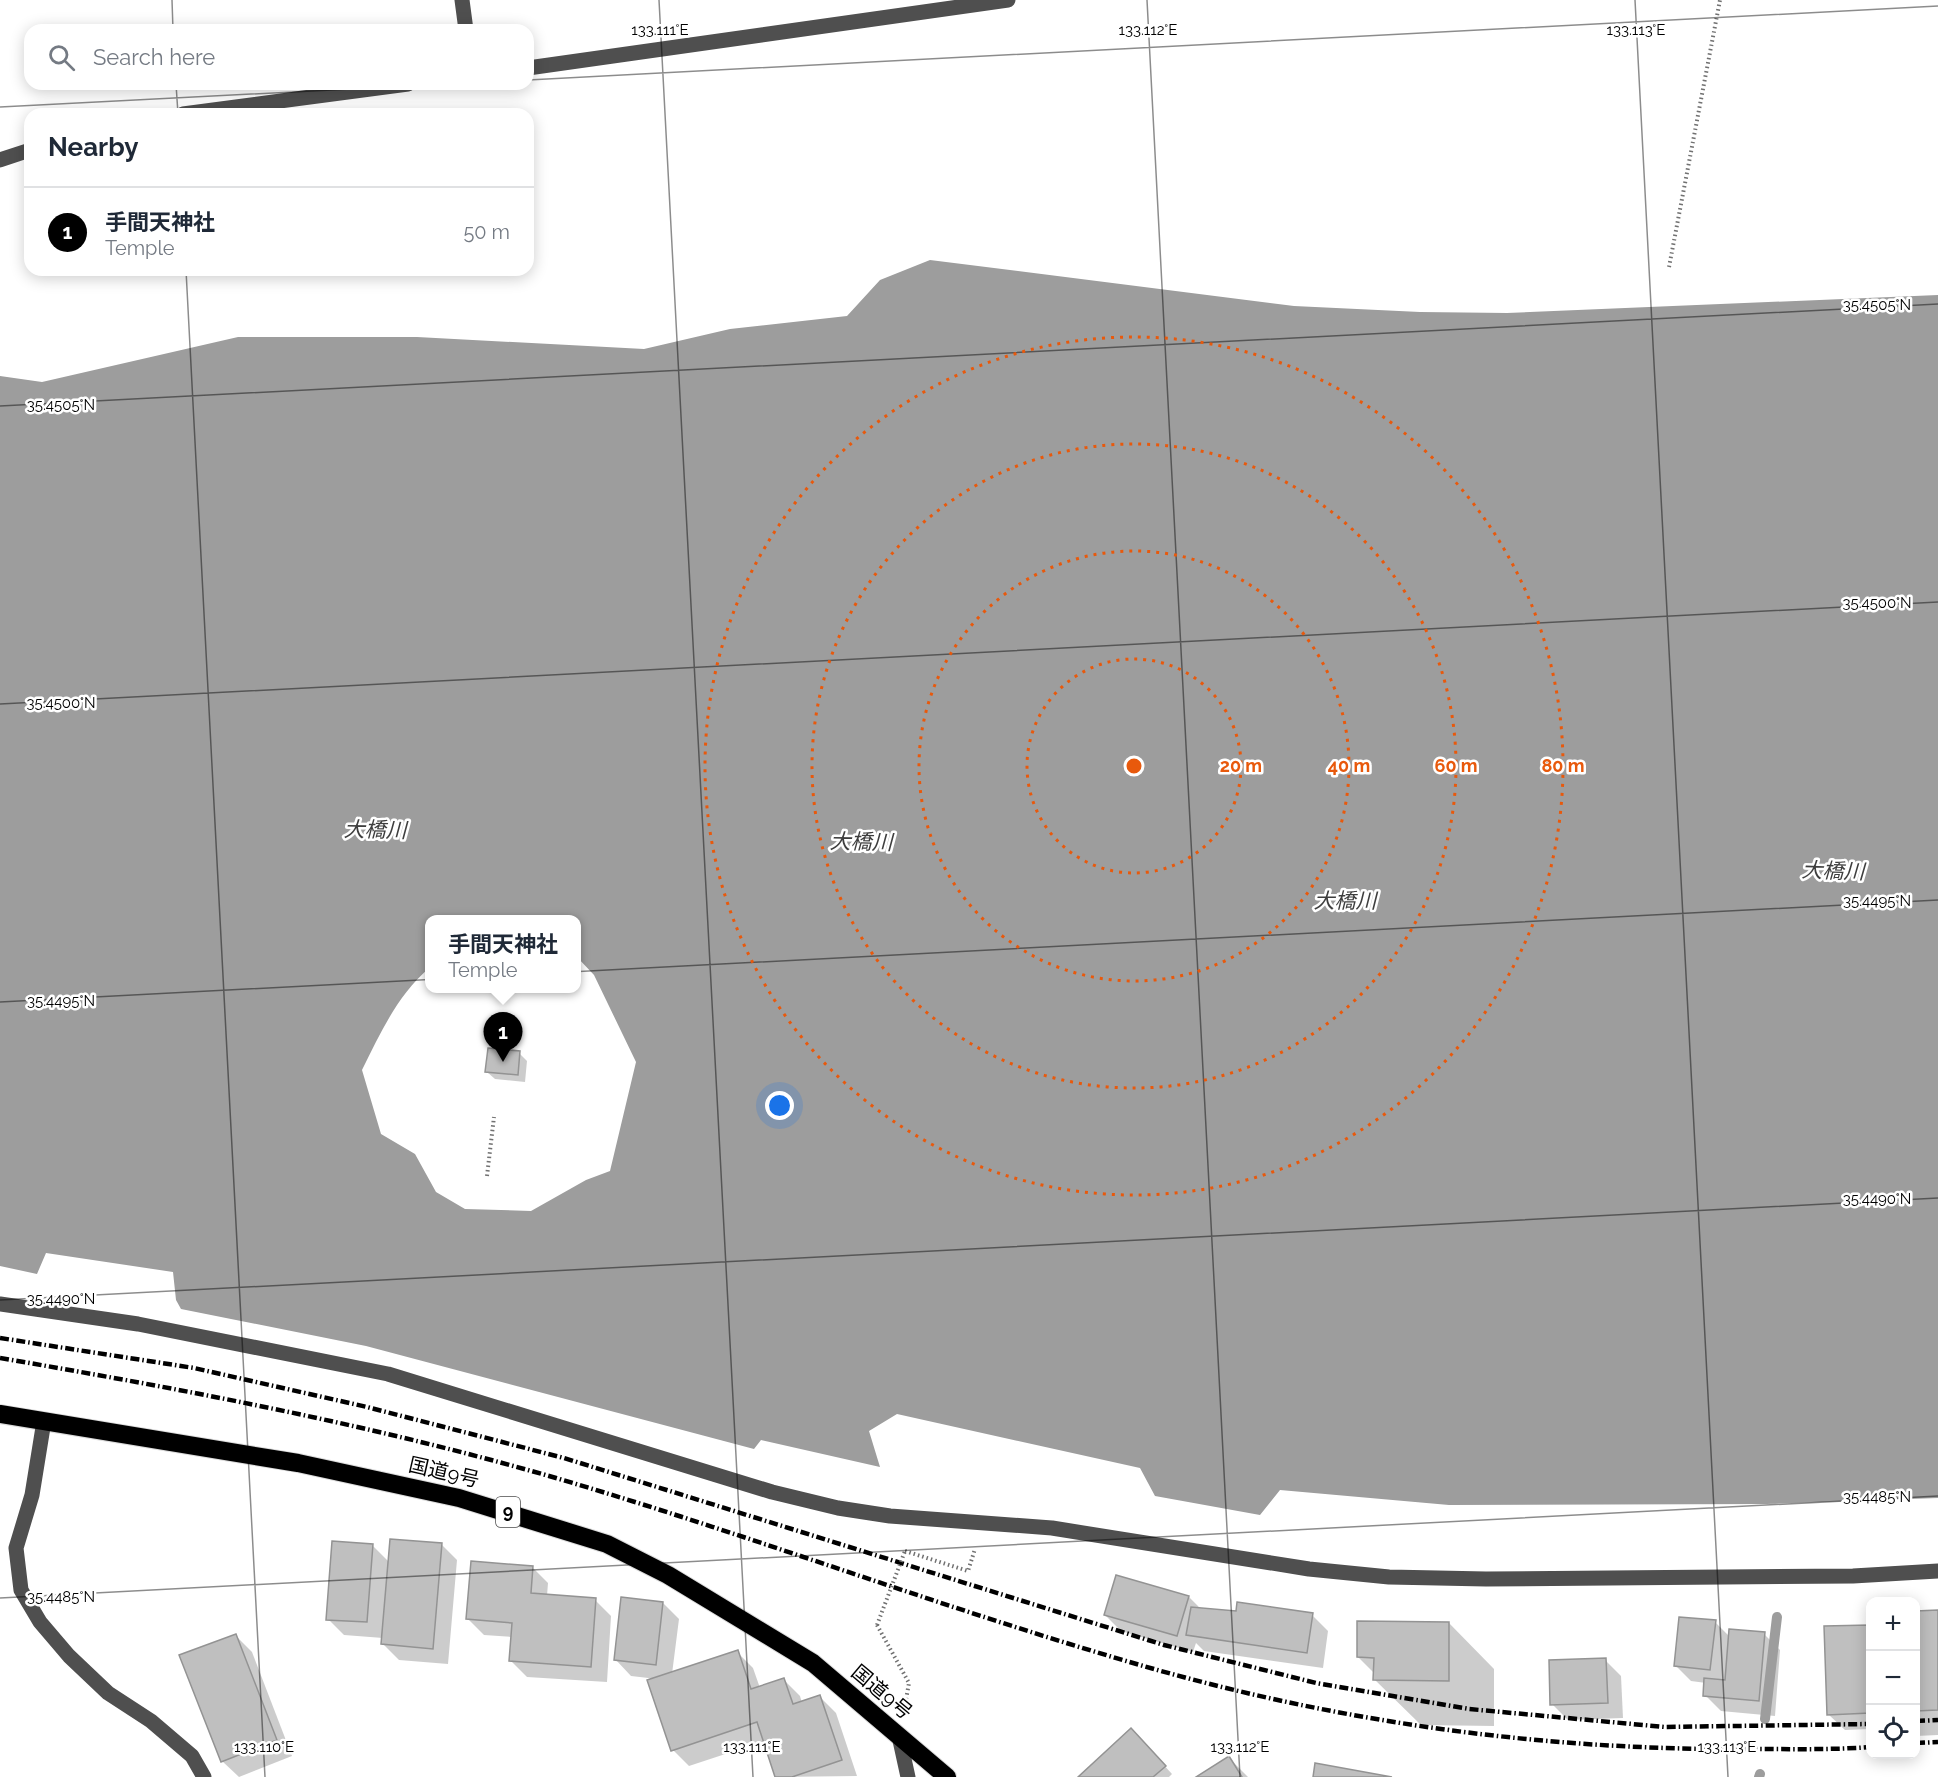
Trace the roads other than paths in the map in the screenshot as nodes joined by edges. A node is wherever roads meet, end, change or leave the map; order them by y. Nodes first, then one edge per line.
1 (462, 0) edge
2 (1008, 0) edge
3 (464, 24) edge
4 (534, 67) edge
5 (363, 90) edge
6 (228, 108) edge
7 (24, 152) edge
8 (0, 160) edge
9 (0, 1304) edge
10 (0, 1414) edge
11 (44, 1421) junction
12 (1938, 1571) edge
13 (899, 1736) junction
14 (204, 1777) edge
15 (908, 1777) edge
16 (947, 1777) edge

1 - 3 street
2 - 4 street
5 - 6 street
7 - 8 street
9 - 12 street
10 - 11 highway, 国道9号 / 9
11 - 13 highway, 国道9号 / 9
11 - 14 street
13 - 15 street
13 - 16 highway, 国道9号 / 9

